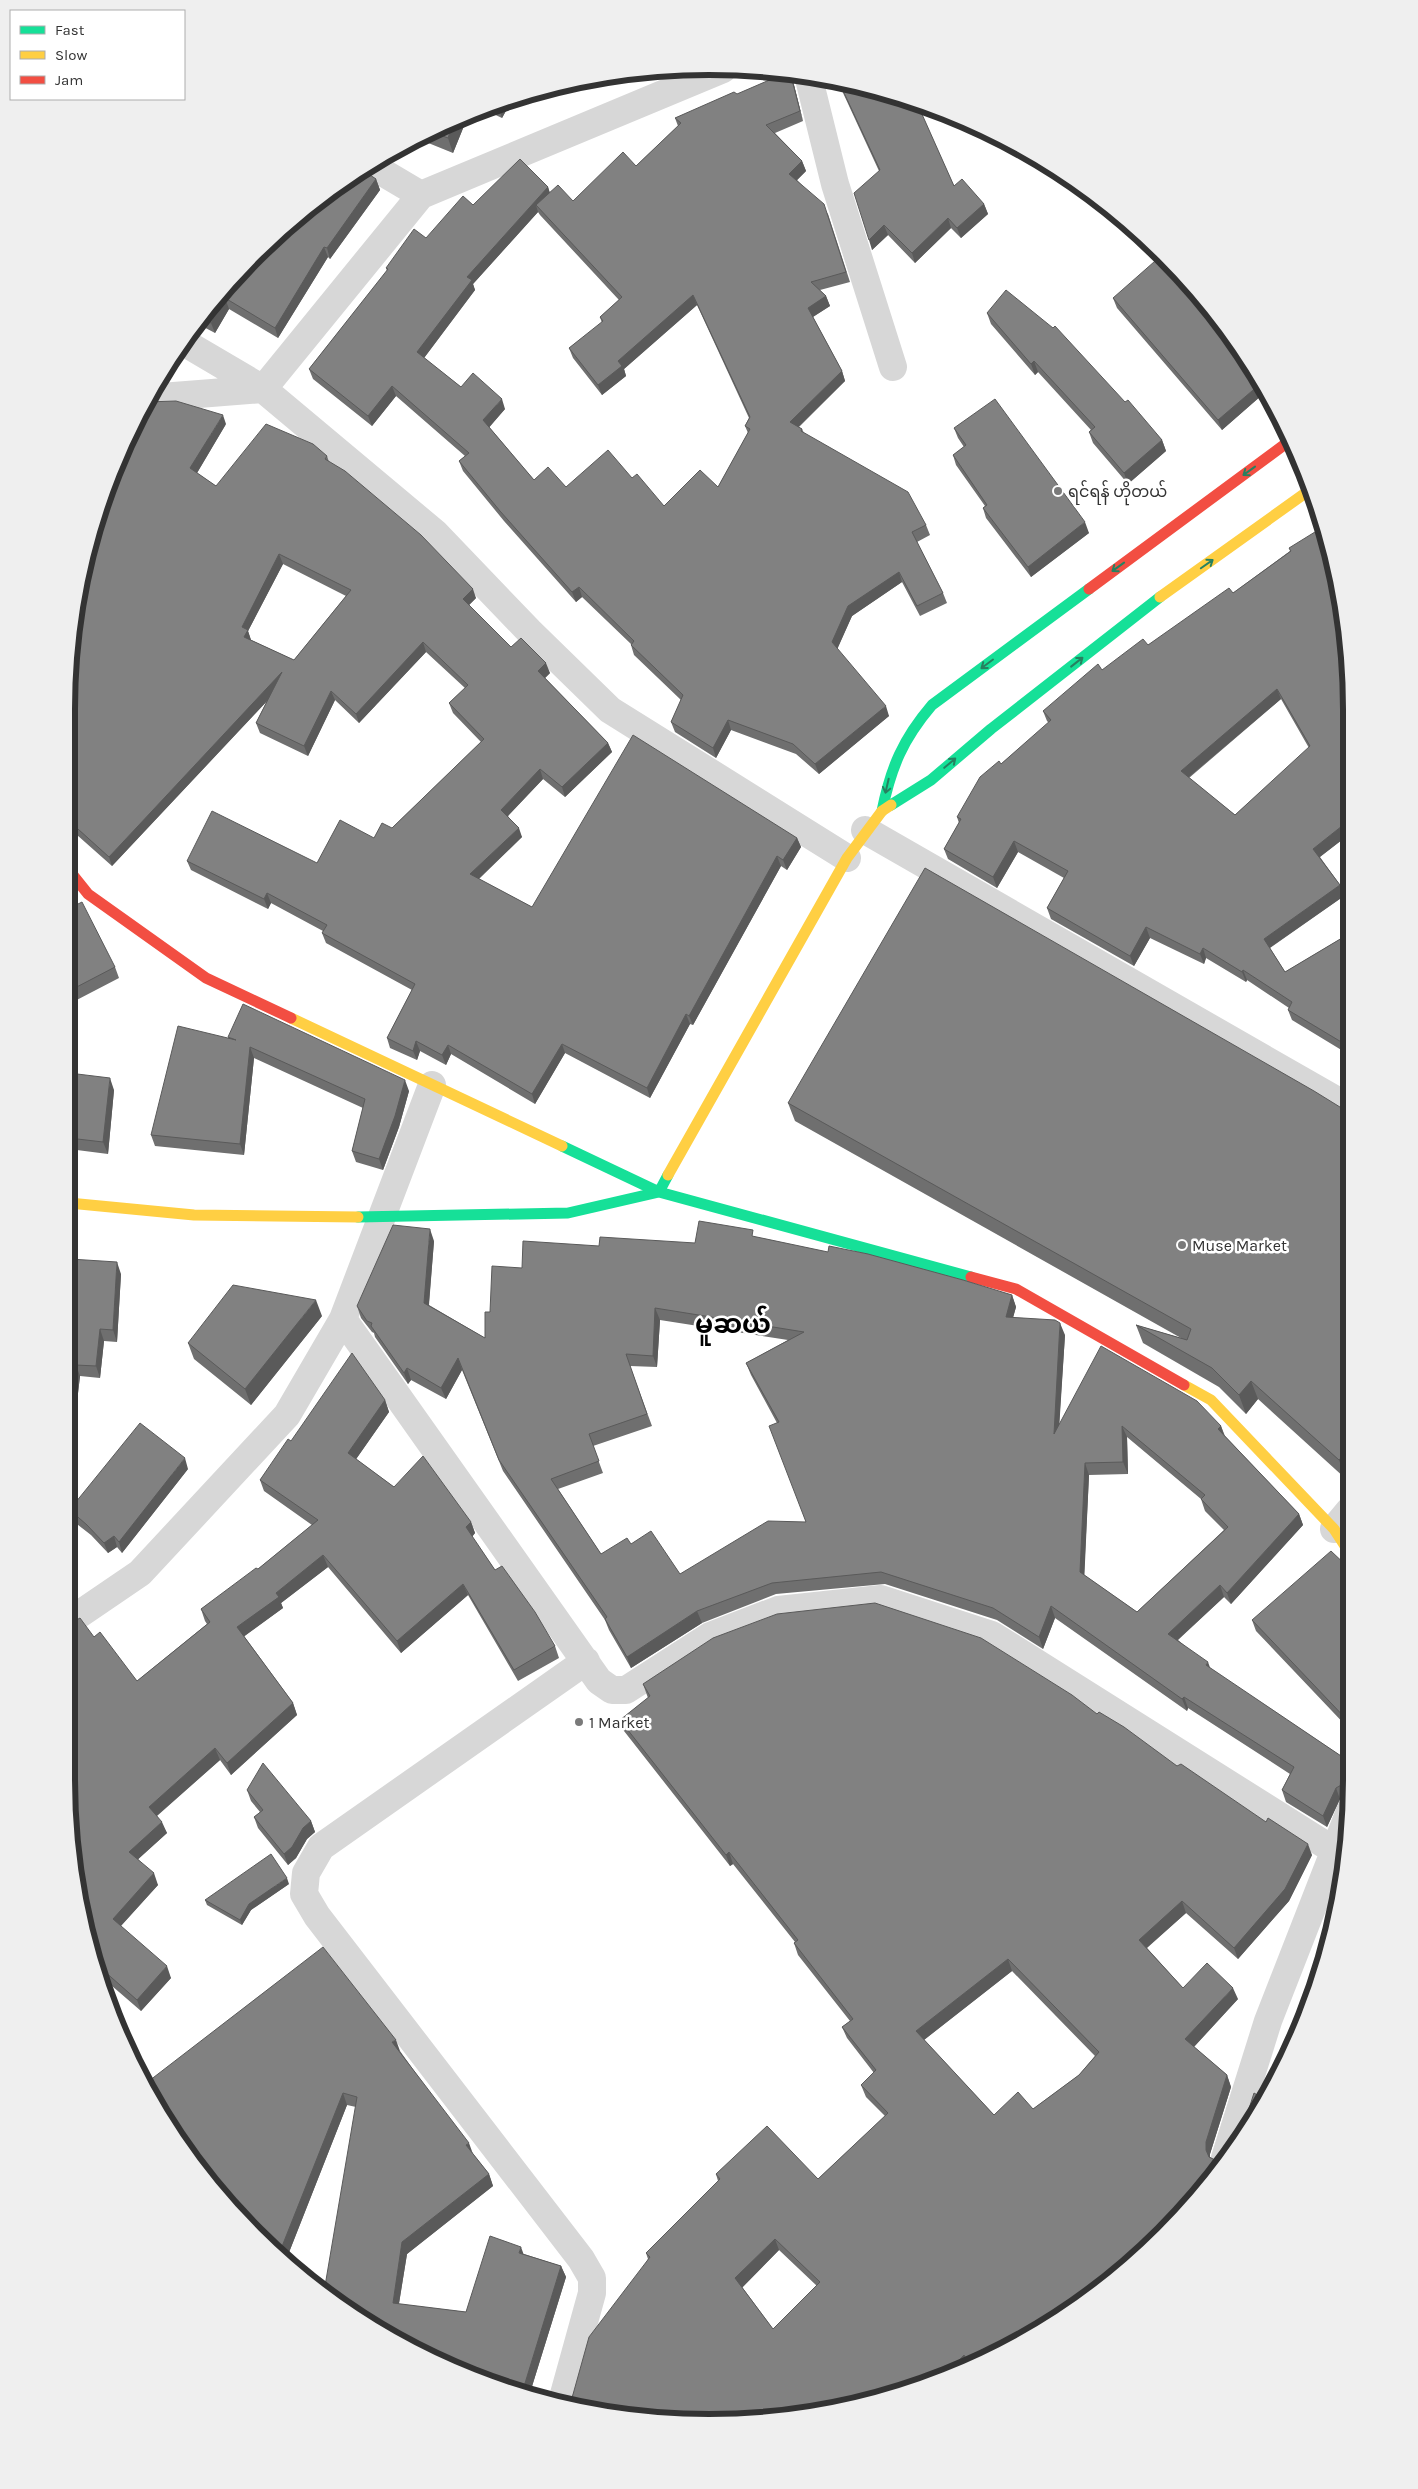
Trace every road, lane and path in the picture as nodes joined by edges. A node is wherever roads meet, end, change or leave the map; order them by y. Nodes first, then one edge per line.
1 (711, 75) edge
2 (810, 83) edge
3 (377, 169) edge
4 (421, 195) junction
5 (190, 346) edge
6 (893, 367) dead end
7 (263, 389) junction
8 (157, 397) edge
9 (1285, 444) edge
10 (1305, 493) edge
11 (874, 820) junction
12 (847, 858) junction
13 (75, 878) edge
14 (432, 1085) junction
15 (1343, 1104) edge
16 (659, 1192) junction
17 (75, 1203) edge
18 (381, 1217) junction
19 (344, 1319) junction
20 (1342, 1520) edge
21 (75, 1617) edge
22 (586, 1661) junction
23 (1341, 1836) edge
24 (1335, 1851) junction
25 (1231, 2139) edge
26 (564, 2397) edge

1 - 4 street
2 - 6 street
3 - 4 street
4 - 7 street
5 - 7 street
7 - 8 street
7 - 12 street
9 -> 11 main road
11 -> 10 main road
11 - 12 main road
11 - 15 street
12 - 16 main road
13 - 14 main road
14 - 16 main road
14 - 18 street
16 - 18 main road
16 - 20 main road
17 - 18 main road
18 - 19 street
19 - 21 street
19 - 22 street
22 - 24 street
22 - 26 street
23 - 24 street
24 - 25 street

